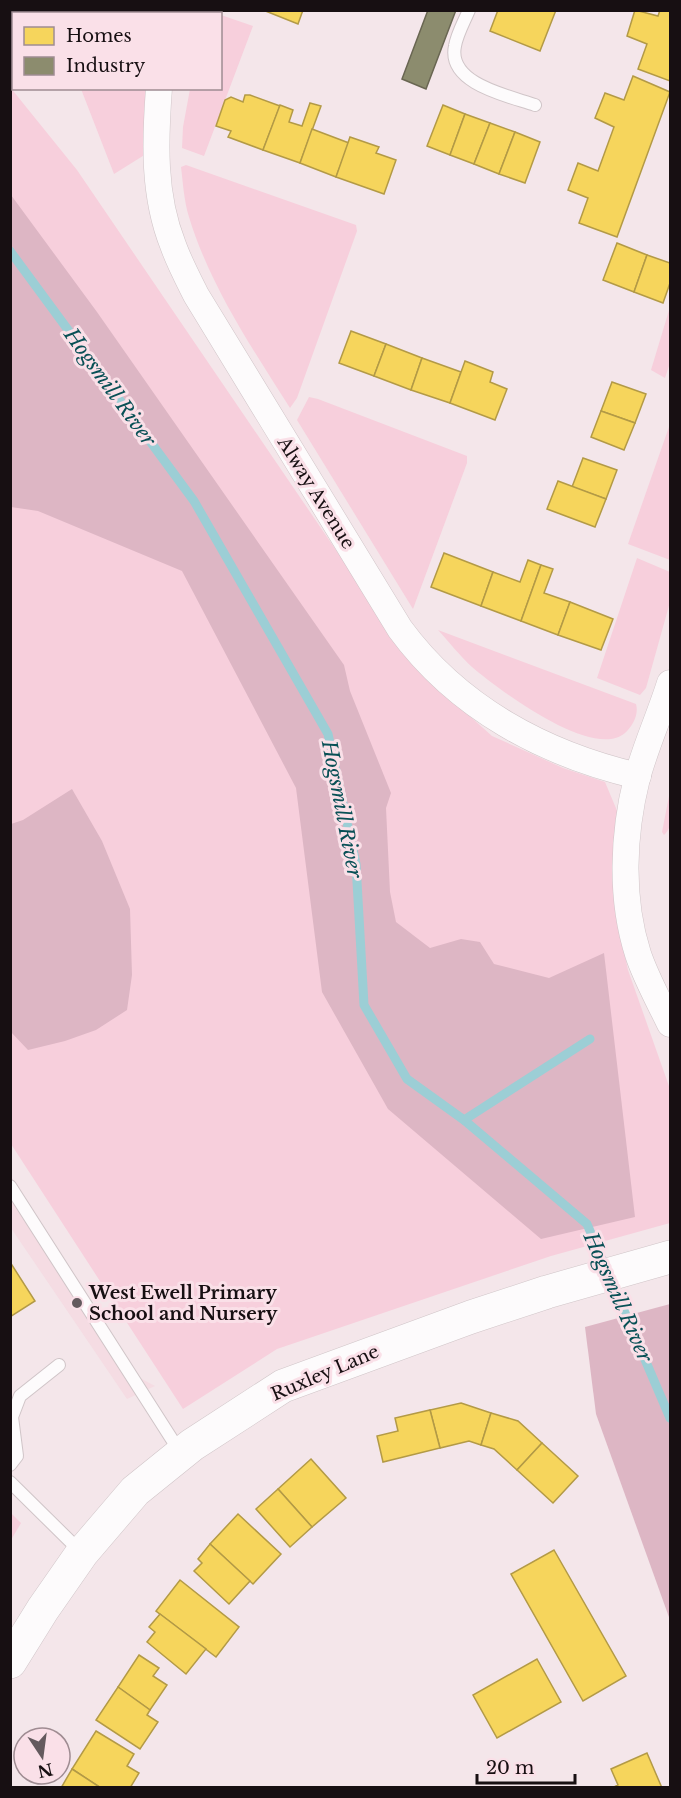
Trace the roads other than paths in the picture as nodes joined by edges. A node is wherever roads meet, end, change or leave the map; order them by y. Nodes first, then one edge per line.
1 (469, 10) edge
2 (159, 90) edge
3 (535, 105) dead end
4 (670, 683) edge
5 (638, 776) junction
6 (670, 1024) edge
7 (10, 1186) edge
8 (660, 1260) edge
9 (59, 1365) dead end
10 (181, 1453) junction
11 (10, 1465) edge
12 (10, 1482) edge
13 (82, 1553) junction
14 (10, 1662) edge

1 - 3 lane
2 - 5 street, Alway Avenue
4 - 5 street
5 - 6 street
7 - 10 lane
8 - 10 main road, Ruxley Lane
9 - 11 lane
10 - 13 main road, Ruxley Lane
12 - 13 lane
13 - 14 main road, Ruxley Lane

